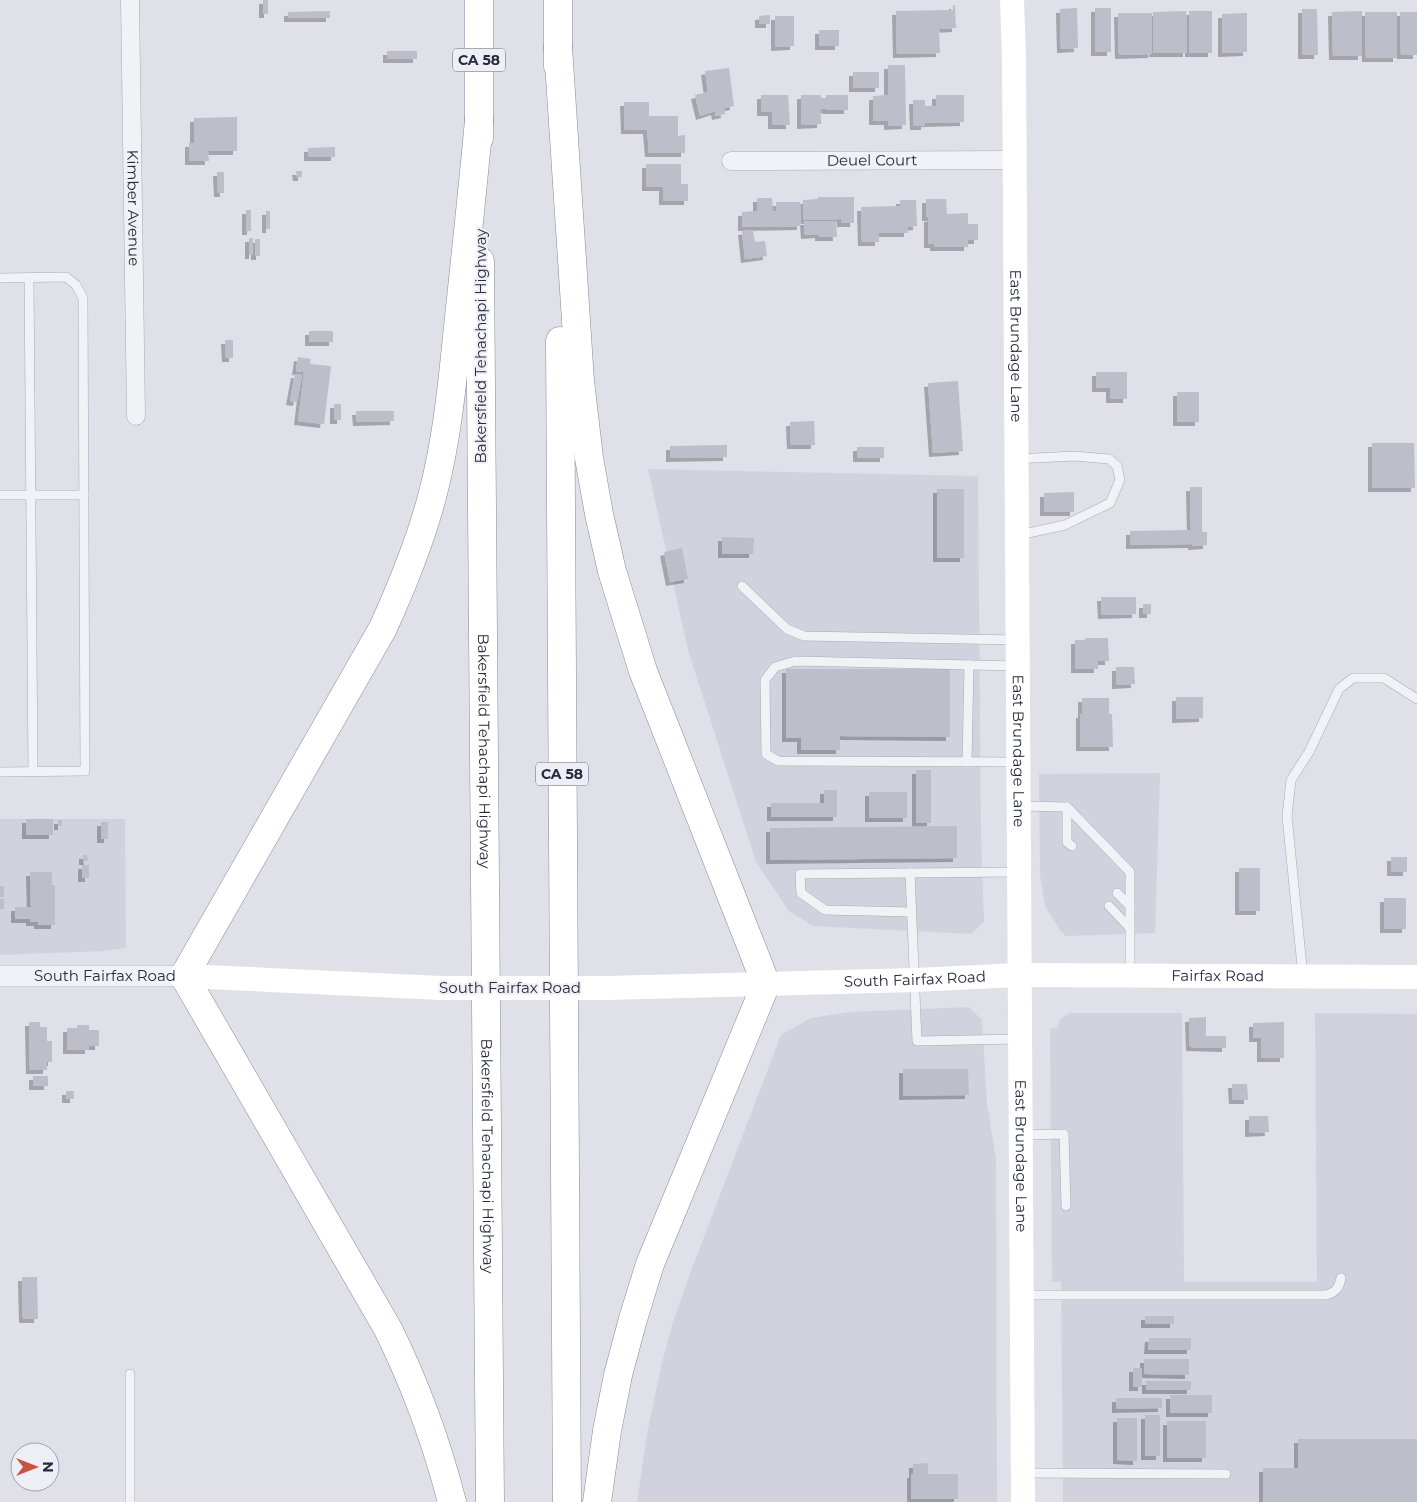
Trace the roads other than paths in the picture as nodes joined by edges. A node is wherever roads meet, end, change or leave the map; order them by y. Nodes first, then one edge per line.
1 (130, 0) edge
2 (479, 0) edge
3 (558, 0) edge
4 (1012, 0) edge
5 (558, 47) junction
6 (479, 120) junction
7 (1014, 160) junction
8 (731, 161) dead end
9 (0, 278) edge
10 (29, 278) junction
11 (136, 416) dead end
12 (1016, 459) junction
13 (0, 495) edge
14 (30, 495) junction
15 (84, 495) junction
16 (1017, 536) junction
17 (742, 586) dead end
18 (1018, 640) junction
19 (969, 665) junction
20 (1018, 666) junction
21 (1417, 699) edge
22 (967, 762) junction
23 (1018, 762) junction
24 (0, 772) edge
25 (32, 772) junction
26 (1018, 806) junction
27 (1067, 807) junction
28 (1069, 846) dead end
29 (1019, 872) junction
30 (910, 873) junction
31 (1117, 893) dead end
32 (1110, 906) dead end
33 (1130, 906) junction
34 (911, 912) junction
35 (1130, 928) junction
36 (1020, 975) junction
37 (1130, 975) junction
38 (0, 976) edge
39 (184, 976) junction
40 (1303, 977) junction
41 (1417, 977) edge
42 (914, 980) junction
43 (766, 984) junction
44 (1020, 1038) junction
45 (1020, 1135) junction
46 (1066, 1206) dead end
47 (1342, 1278) dead end
48 (1022, 1295) junction
49 (130, 1374) dead end
50 (1023, 1474) junction
51 (1226, 1474) dead end
52 (130, 1502) edge
53 (452, 1502) edge
54 (490, 1502) edge
55 (567, 1502) edge
56 (597, 1502) edge
57 (1024, 1502) edge

1 - 11 street, Kimber Avenue
2 - 6 highway, Bakersfield Tehachapi Highway / CA 58
3 - 5 highway, CA 58
4 - 7 main road, East Brundage Lane
5 - 43 highway
5 - 55 highway, CA 58
6 - 39 highway
6 - 54 highway, Bakersfield Tehachapi Highway / CA 58
7 - 8 street, Deuel Court
7 - 12 main road, East Brundage Lane
9 - 10 lane
10 - 14 lane
10 - 15 lane
12 - 16 main road, East Brundage Lane
12 - 16 lane
13 - 14 lane
14 - 15 lane
14 - 25 lane
15 - 25 lane
16 - 18 main road, East Brundage Lane
17 - 18 lane
18 - 20 main road, East Brundage Lane
19 - 20 lane
19 - 22 lane
19 - 22 lane
20 - 23 main road, East Brundage Lane
21 - 40 lane
22 - 23 lane
23 - 26 main road, East Brundage Lane
24 - 25 lane
26 - 27 lane
26 - 29 main road, East Brundage Lane
27 - 28 lane
27 - 33 lane
29 - 30 lane
29 - 36 main road, East Brundage Lane
30 - 34 lane
30 - 34 lane
31 - 33 lane
32 - 35 lane
33 - 35 lane
34 - 42 lane
35 - 37 lane
36 - 37 main road, Fairfax Road
36 - 42 main road, South Fairfax Road
36 - 44 main road, East Brundage Lane
37 - 40 main road, Fairfax Road
38 - 39 street, South Fairfax Road
39 - 43 main road, South Fairfax Road, bridge
39 - 53 highway
40 - 41 main road, Fairfax Road
42 - 43 main road, South Fairfax Road
42 - 44 lane
43 - 56 highway
44 - 45 main road, East Brundage Lane
45 - 46 lane
45 - 48 main road, East Brundage Lane
47 - 48 lane
48 - 50 main road, East Brundage Lane
49 - 52 lane
50 - 51 lane
50 - 57 main road, East Brundage Lane

